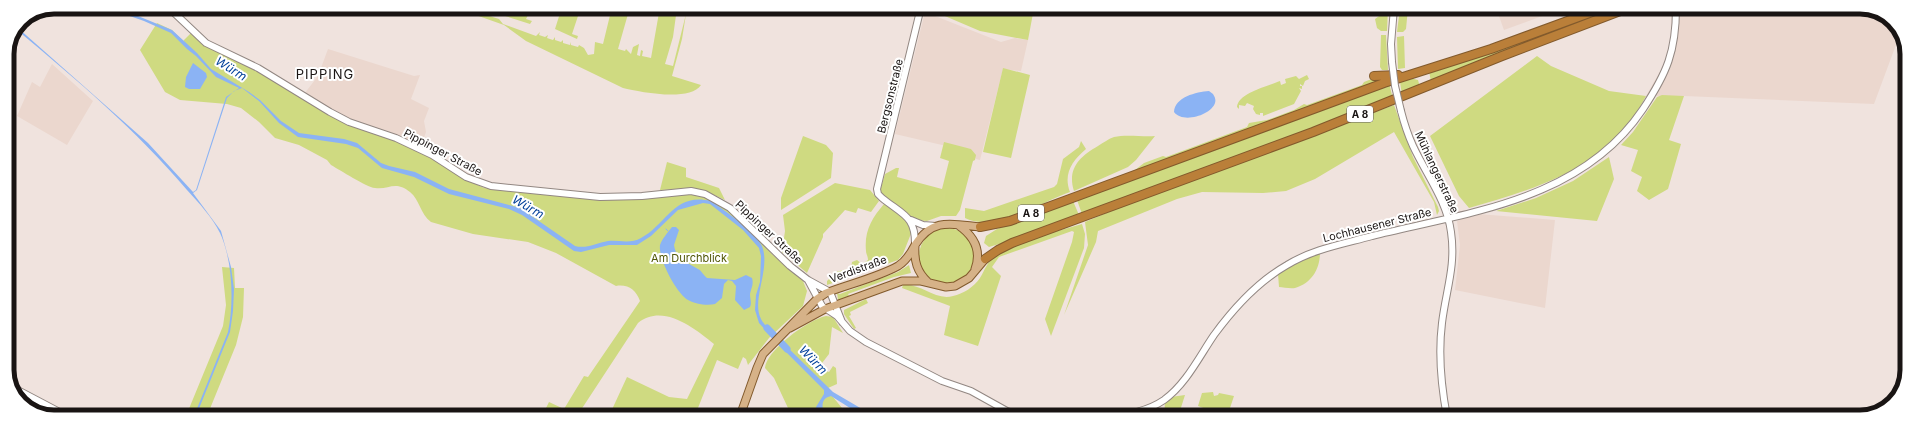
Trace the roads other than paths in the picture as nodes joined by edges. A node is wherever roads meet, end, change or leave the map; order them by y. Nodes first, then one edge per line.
1 (177, 14) edge
2 (920, 14) edge
3 (1394, 14) edge
4 (1587, 14) edge
5 (1612, 14) edge
6 (1676, 14) edge
7 (1409, 75) junction
8 (1374, 76) dead end
9 (1133, 168) dead end
10 (1116, 181) junction
11 (1449, 218) junction
12 (911, 220) junction
13 (958, 225) junction
14 (936, 226) junction
15 (980, 228) joint
16 (915, 246) junction
17 (985, 259) joint
18 (975, 271) junction
19 (808, 280) junction
20 (930, 284) junction
21 (830, 292) junction
22 (817, 299) junction
23 (836, 305) junction
24 (825, 309) junction
25 (842, 322) junction
26 (788, 329) junction
27 (21, 392) edge
28 (56, 410) edge
29 (742, 410) edge
30 (1008, 410) edge
31 (1141, 410) edge
32 (1446, 410) edge

1 - 19 main road, Pippinger Straße
2 - 12 main road, Bergsonstraße
3 - 11 main road, Mühlangerstraße, bridge
4 - 7 highway, A 8
5 - 17 highway, A 8
6 - 11 main road, Lochhausener Straße
7 - 8 highway
7 - 10 highway, A 8
9 - 10 highway
10 - 15 highway, A 8
11 - 31 main road, Lochhausener Straße
11 - 32 main road, Mühlangerstraße
12 - 14 main road
12 - 16 main road
13 - 14 main road
13 - 15 main road
13 - 18 main road
14 - 16 main road, Verdistraße
16 - 20 main road
16 - 21 main road, Verdistraße
17 - 18 main road, Verdistraße
18 - 20 main road, Verdistraße
19 - 21 main road, Pippinger Straße
19 - 22 main road, Pippinger Straße
20 - 23 main road, Verdistraße
21 - 22 main road, Verdistraße
21 - 23 main road, Pippinger Straße
22 - 24 main road, Pippinger Straße
22 - 26 main road, Verdistraße
23 - 24 main road, Verdistraße
23 - 25 main road, Pippinger Straße
24 - 25 main road, Pippinger Straße
24 - 26 main road, Verdistraße
25 - 30 main road, Pippinger Straße
26 - 29 main road, Verdistraße
27 - 28 main road

